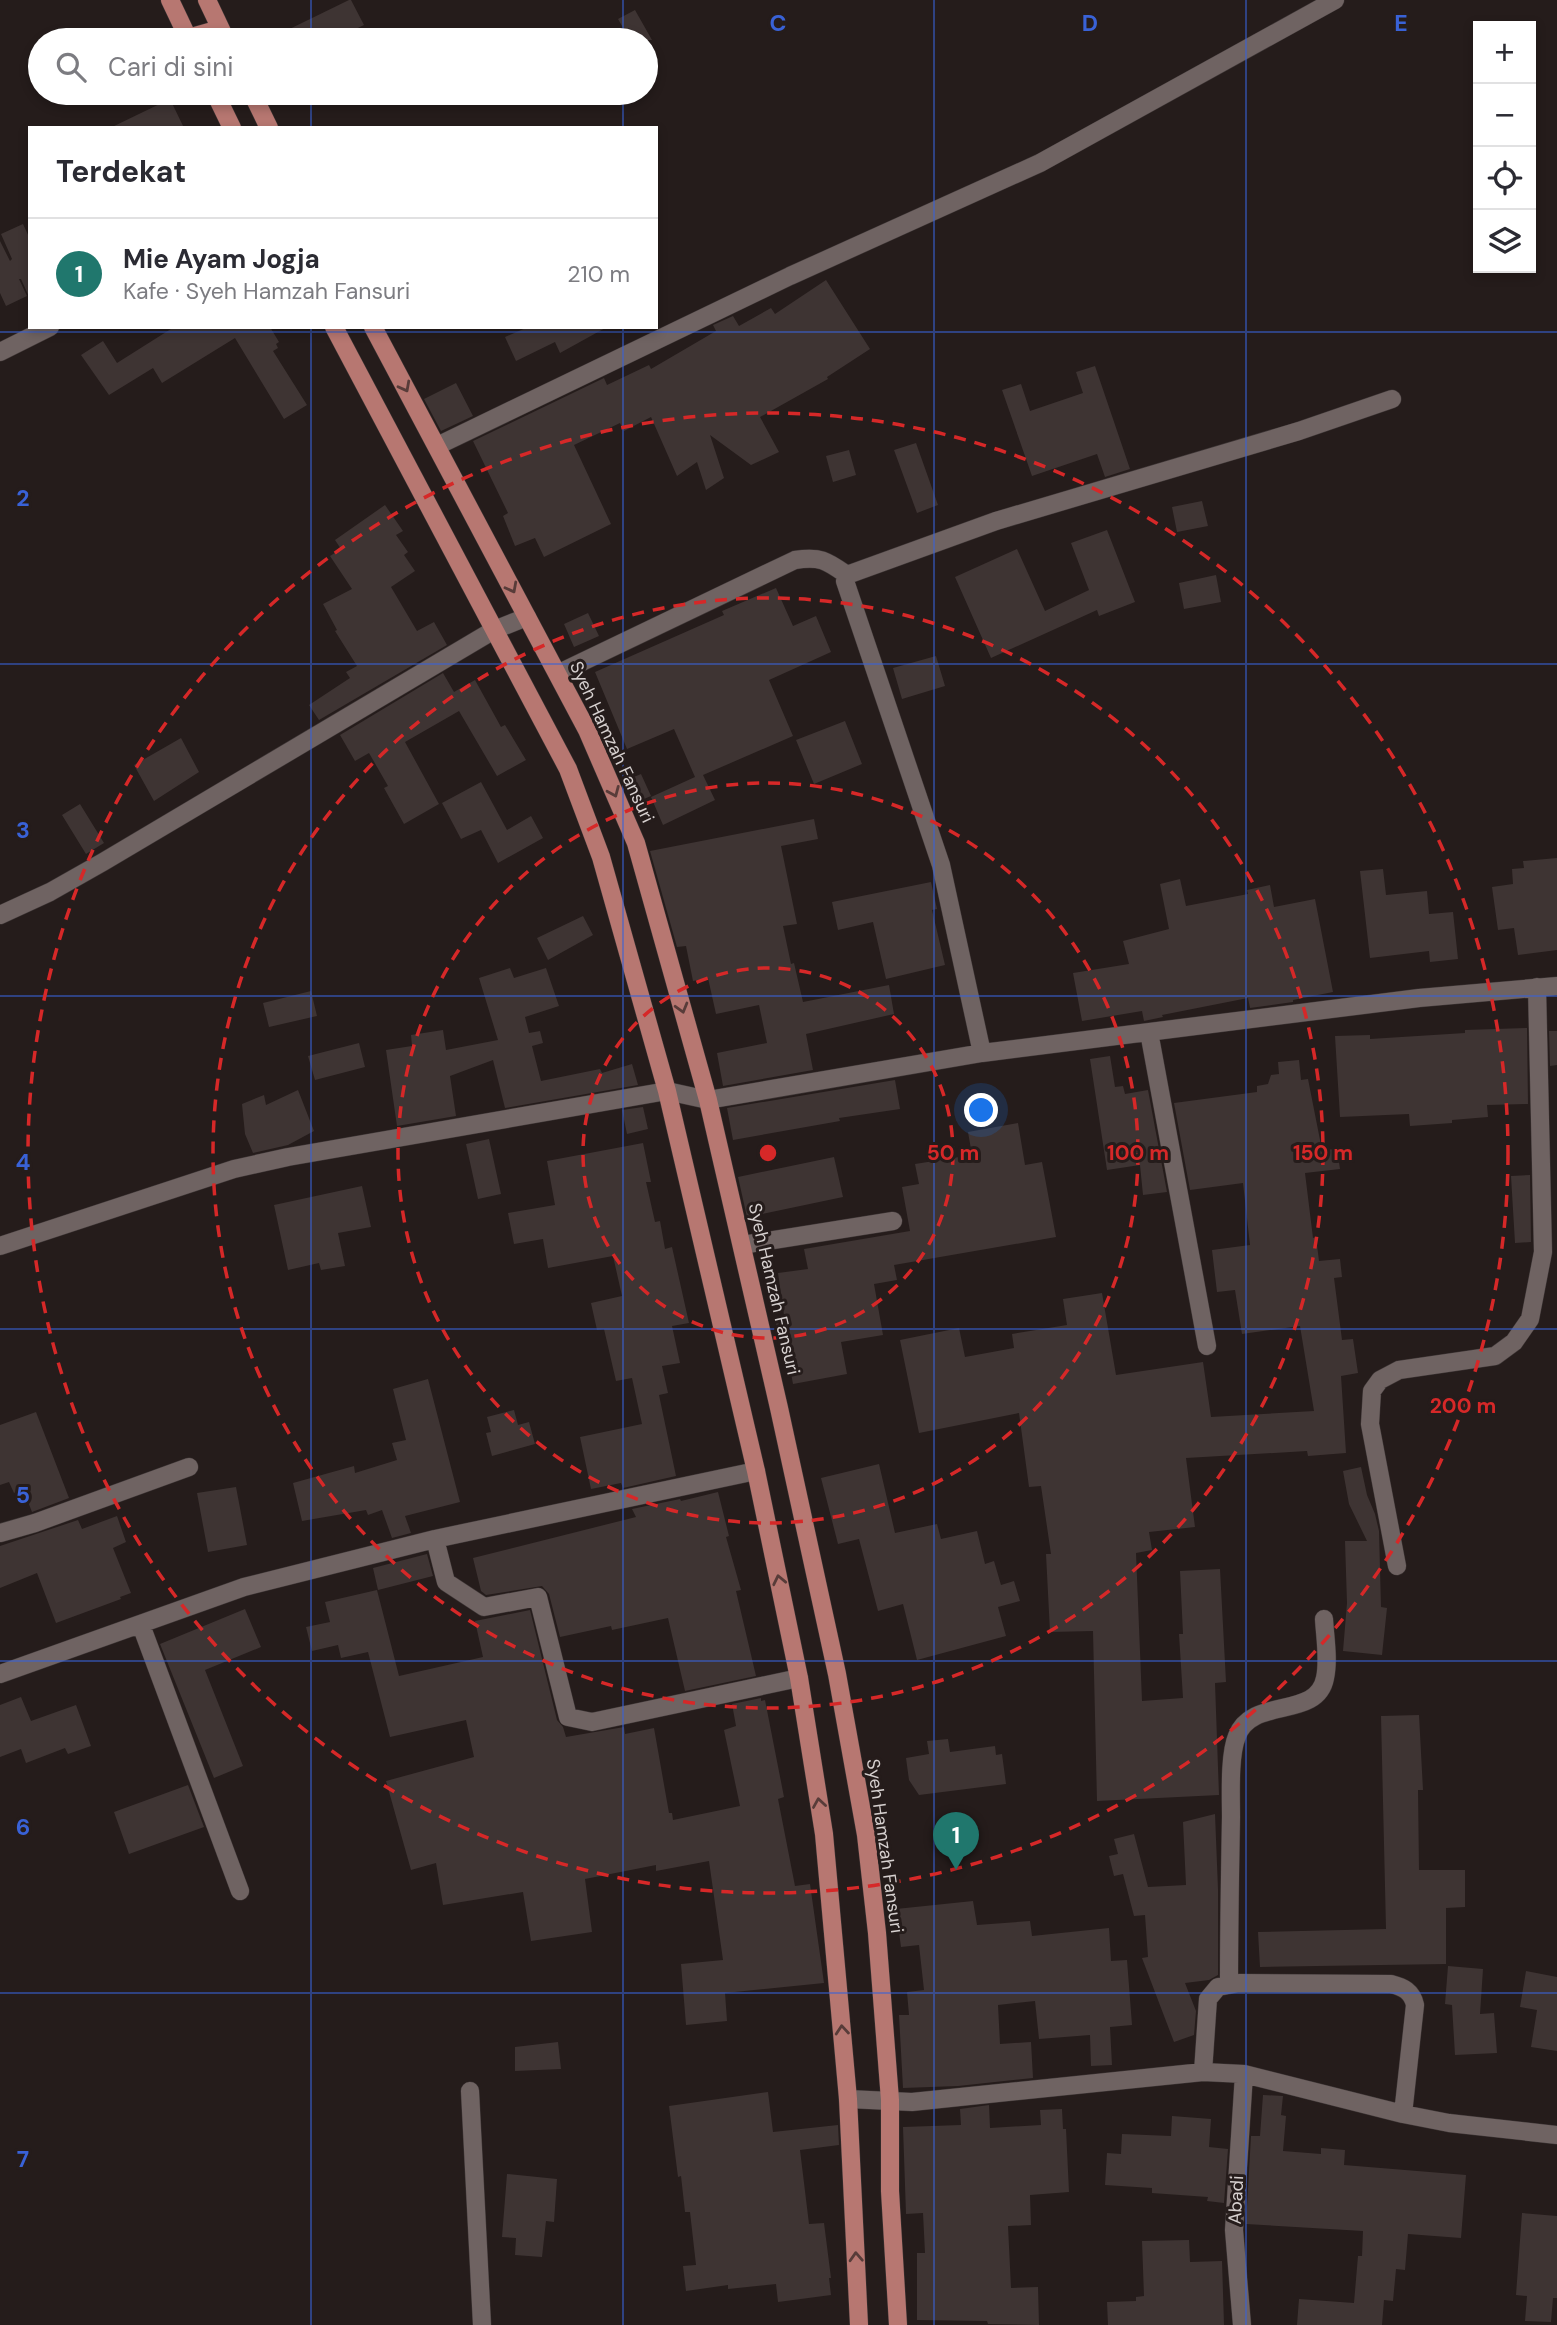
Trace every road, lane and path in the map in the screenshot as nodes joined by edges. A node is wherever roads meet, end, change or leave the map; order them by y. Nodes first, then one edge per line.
1 (170, 0) edge
2 (206, 0) edge
3 (1335, 0) edge
4 (184, 28) edge
5 (220, 28) edge
6 (221, 105) edge
7 (258, 105) edge
8 (231, 126) edge
9 (268, 126) edge
10 (46, 329) edge
11 (335, 329) edge
12 (374, 329) edge
13 (0, 352) edge
14 (1392, 399) dead end
15 (437, 446) junction
16 (847, 576) junction
17 (527, 617) junction
18 (494, 630) junction
19 (559, 673) junction
20 (0, 915) edge
21 (1557, 986) edge
22 (1537, 988) junction
23 (1149, 1032) junction
24 (982, 1053) junction
25 (667, 1091) junction
26 (708, 1100) junction
27 (893, 1221) dead end
28 (742, 1245) junction
29 (0, 1246) edge
30 (1207, 1346) dead end
31 (189, 1466) dead end
32 (757, 1471) junction
33 (0, 1533) edge
34 (435, 1539) junction
35 (1397, 1566) dead end
36 (1324, 1619) dead end
37 (141, 1625) junction
38 (2, 1668) edge
39 (799, 1678) junction
40 (240, 1891) dead end
41 (1228, 1983) junction
42 (1203, 2072) junction
43 (1244, 2074) junction
44 (470, 2091) dead end
45 (848, 2099) junction
46 (891, 2101) junction
47 (1403, 2114) junction
48 (1557, 2135) edge
49 (482, 2325) edge
50 (859, 2325) edge
51 (898, 2325) edge
52 (1242, 2325) edge

1 - 4 main road
2 - 5 main road
3 - 15 street
6 - 8 main road
7 - 9 main road
10 - 13 street
11 - 18 main road
12 -> 15 main road, Syeh Hamzah Fansuri
14 - 16 street
15 -> 17 main road, Syeh Hamzah Fansuri
16 - 19 street
16 - 24 street
17 - 18 street
17 - 19 main road, Syeh Hamzah Fansuri
18 - 20 street
18 - 25 main road
19 -> 26 main road, Syeh Hamzah Fansuri
21 - 22 street
22 - 23 street
22 - 35 street
23 - 24 street
23 - 30 street
24 - 26 street
25 - 26 street
25 - 29 street
25 - 32 main road
26 - 28 main road, Syeh Hamzah Fansuri
27 - 28 street
28 - 46 main road, Syeh Hamzah Fansuri
31 - 33 street
32 - 34 street
39 -> 32 main road
34 - 37 street
34 - 39 street
36 - 41 street
37 - 38 street
37 - 40 street
45 -> 39 main road
41 - 42 street
41 - 47 street
42 - 43 street
42 - 46 street
43 - 47 street
43 - 52 street, Abadi
44 - 49 street
45 - 46 street
50 -> 45 main road
46 - 51 main road, Syeh Hamzah Fansuri
47 - 48 street

